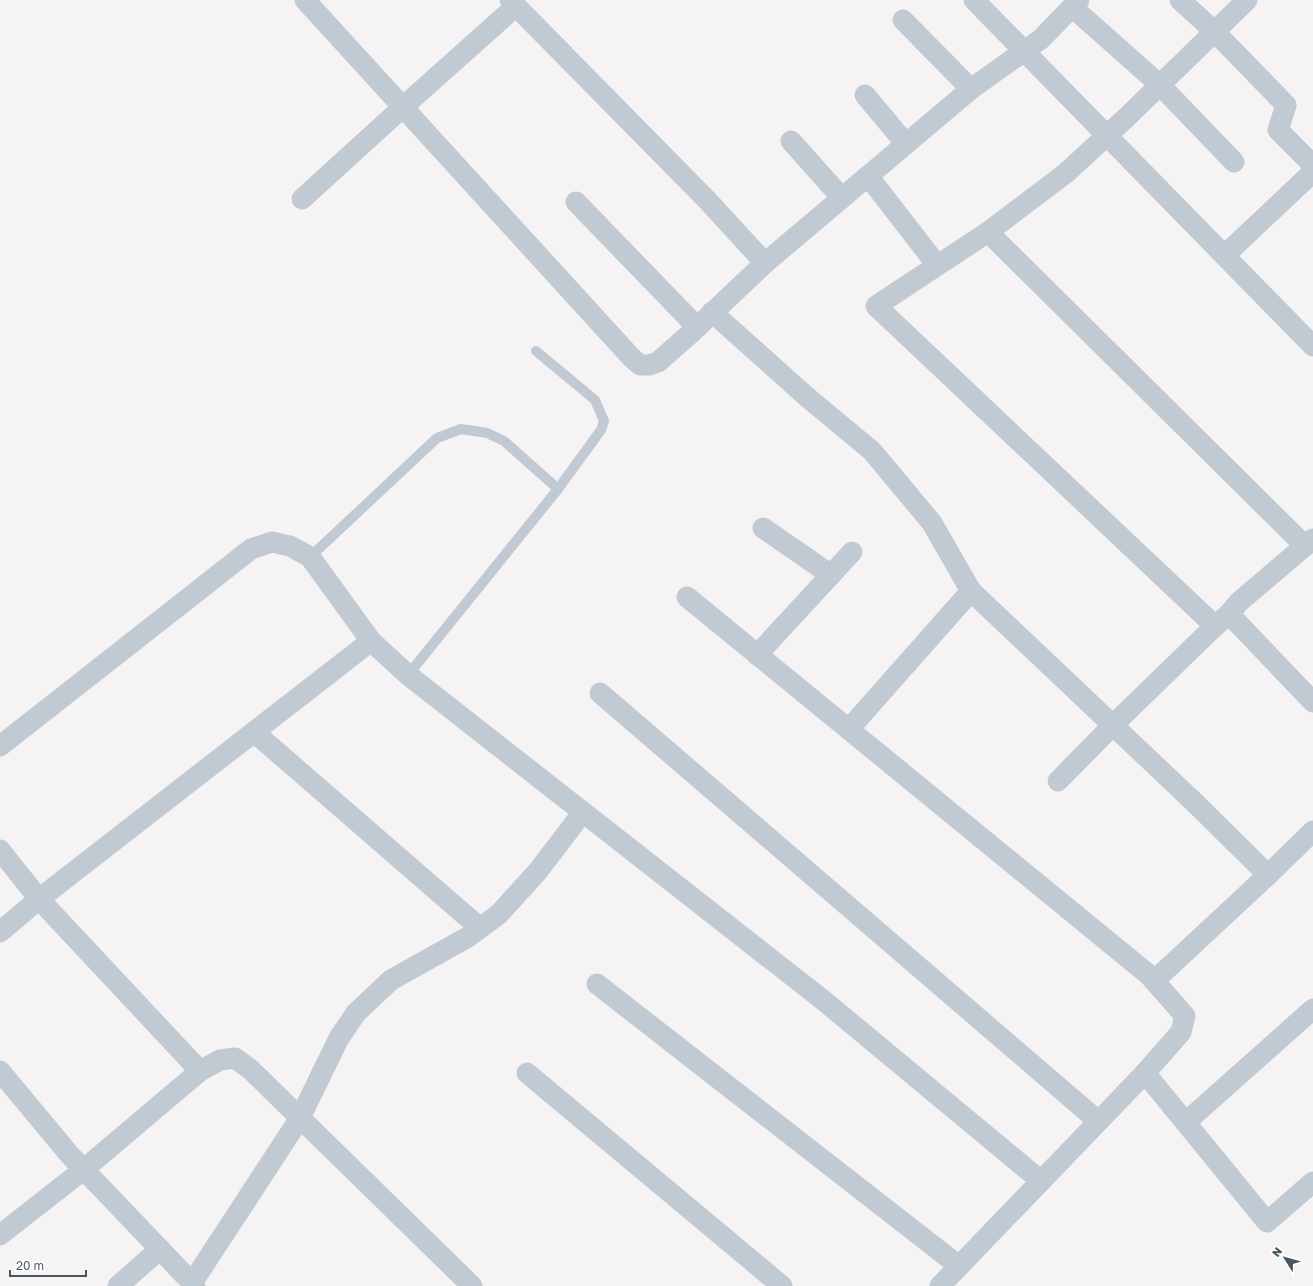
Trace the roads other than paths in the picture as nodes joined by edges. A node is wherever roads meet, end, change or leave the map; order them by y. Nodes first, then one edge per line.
1 (305, 0) edge
2 (974, 0) edge
3 (1180, 0) edge
4 (1247, 0) edge
5 (513, 3) edge
6 (1075, 4) edge
7 (903, 20) dead end
8 (1214, 31) junction
9 (1024, 51) junction
10 (1160, 85) junction
11 (971, 89) junction
12 (865, 95) dead end
13 (402, 107) junction
14 (1108, 135) junction
15 (791, 141) dead end
16 (906, 144) junction
17 (1234, 162) dead end
18 (1313, 165) edge
19 (1313, 172) edge
20 (868, 176) junction
21 (842, 198) junction
22 (302, 199) dead end
23 (576, 202) dead end
24 (988, 232) junction
25 (1225, 256) junction
26 (765, 263) junction
27 (937, 265) junction
28 (712, 312) junction
29 (697, 327) junction
30 (1313, 346) edge
31 (536, 351) dead end
32 (558, 489) junction
33 (763, 528) dead end
34 (1309, 542) edge
35 (852, 552) dead end
36 (310, 558) junction
37 (831, 575) junction
38 (971, 591) junction
39 (688, 597) dead end
40 (1222, 620) junction
41 (371, 641) junction
42 (757, 655) junction
43 (408, 675) junction
44 (600, 693) dead end
45 (1313, 702) edge
46 (1113, 725) junction
47 (849, 730) junction
48 (254, 732) junction
49 (0, 746) edge
50 (1058, 780) dead end
51 (583, 812) junction
52 (1313, 830) edge
53 (0, 850) edge
54 (1268, 875) junction
55 (38, 899) junction
56 (480, 928) junction
57 (0, 932) edge
58 (1154, 981) junction
59 (597, 984) dead end
60 (1313, 1009) edge
61 (0, 1071) edge
62 (200, 1071) junction
63 (527, 1073) dead end
64 (1145, 1073) junction
65 (300, 1118) junction
66 (1098, 1122) junction
67 (1186, 1122) junction
68 (83, 1170) junction
69 (1041, 1181) junction
70 (1313, 1182) edge
71 (0, 1235) edge
72 (160, 1249) junction
73 (959, 1266) junction
74 (193, 1284) edge
75 (118, 1286) edge
76 (472, 1286) edge
77 (782, 1286) edge
78 (940, 1286) edge

1 - 13 street
2 - 9 street
3 - 8 street
4 - 8 street
5 - 13 street
5 - 26 street
6 - 9 street
6 - 10 street
7 - 11 street
8 - 10 street
8 - 18 street
9 - 11 street
9 - 14 street
10 - 14 street
10 - 17 street
11 - 16 street
12 - 16 street
13 - 22 street
13 - 29 street
14 - 24 street
14 - 25 street
15 - 21 street
16 - 20 street
19 - 25 street
20 - 21 street
20 - 27 street
21 - 26 street
23 - 29 street
24 - 27 street
24 - 34 street
25 - 30 street
26 - 28 street
27 - 40 street
28 - 29 street
28 - 38 street
31 - 32 lane
32 - 36 lane
32 - 43 lane
33 - 37 street
34 - 40 street
35 - 37 street
36 - 41 street
36 - 49 street
37 - 42 street
38 - 46 street
38 - 47 street
39 - 42 street
40 - 45 street
40 - 46 street
41 - 43 street
41 - 48 street
42 - 47 street
43 - 51 street
44 - 66 street
46 - 50 street
46 - 54 street
47 - 58 street
48 - 55 street
48 - 56 street
51 - 56 street
51 - 69 street
52 - 54 street
53 - 55 street
54 - 58 street
55 - 57 street
55 - 62 street
56 - 65 street
58 - 64 street
59 - 73 street
60 - 67 street
61 - 68 street
62 - 65 street
62 - 68 street
63 - 77 street
64 - 66 street
64 - 67 street
65 - 74 street
65 - 76 street
66 - 69 street
67 - 70 street
68 - 71 street
68 - 72 street
69 - 73 street
72 - 74 street
72 - 75 street
73 - 78 street

